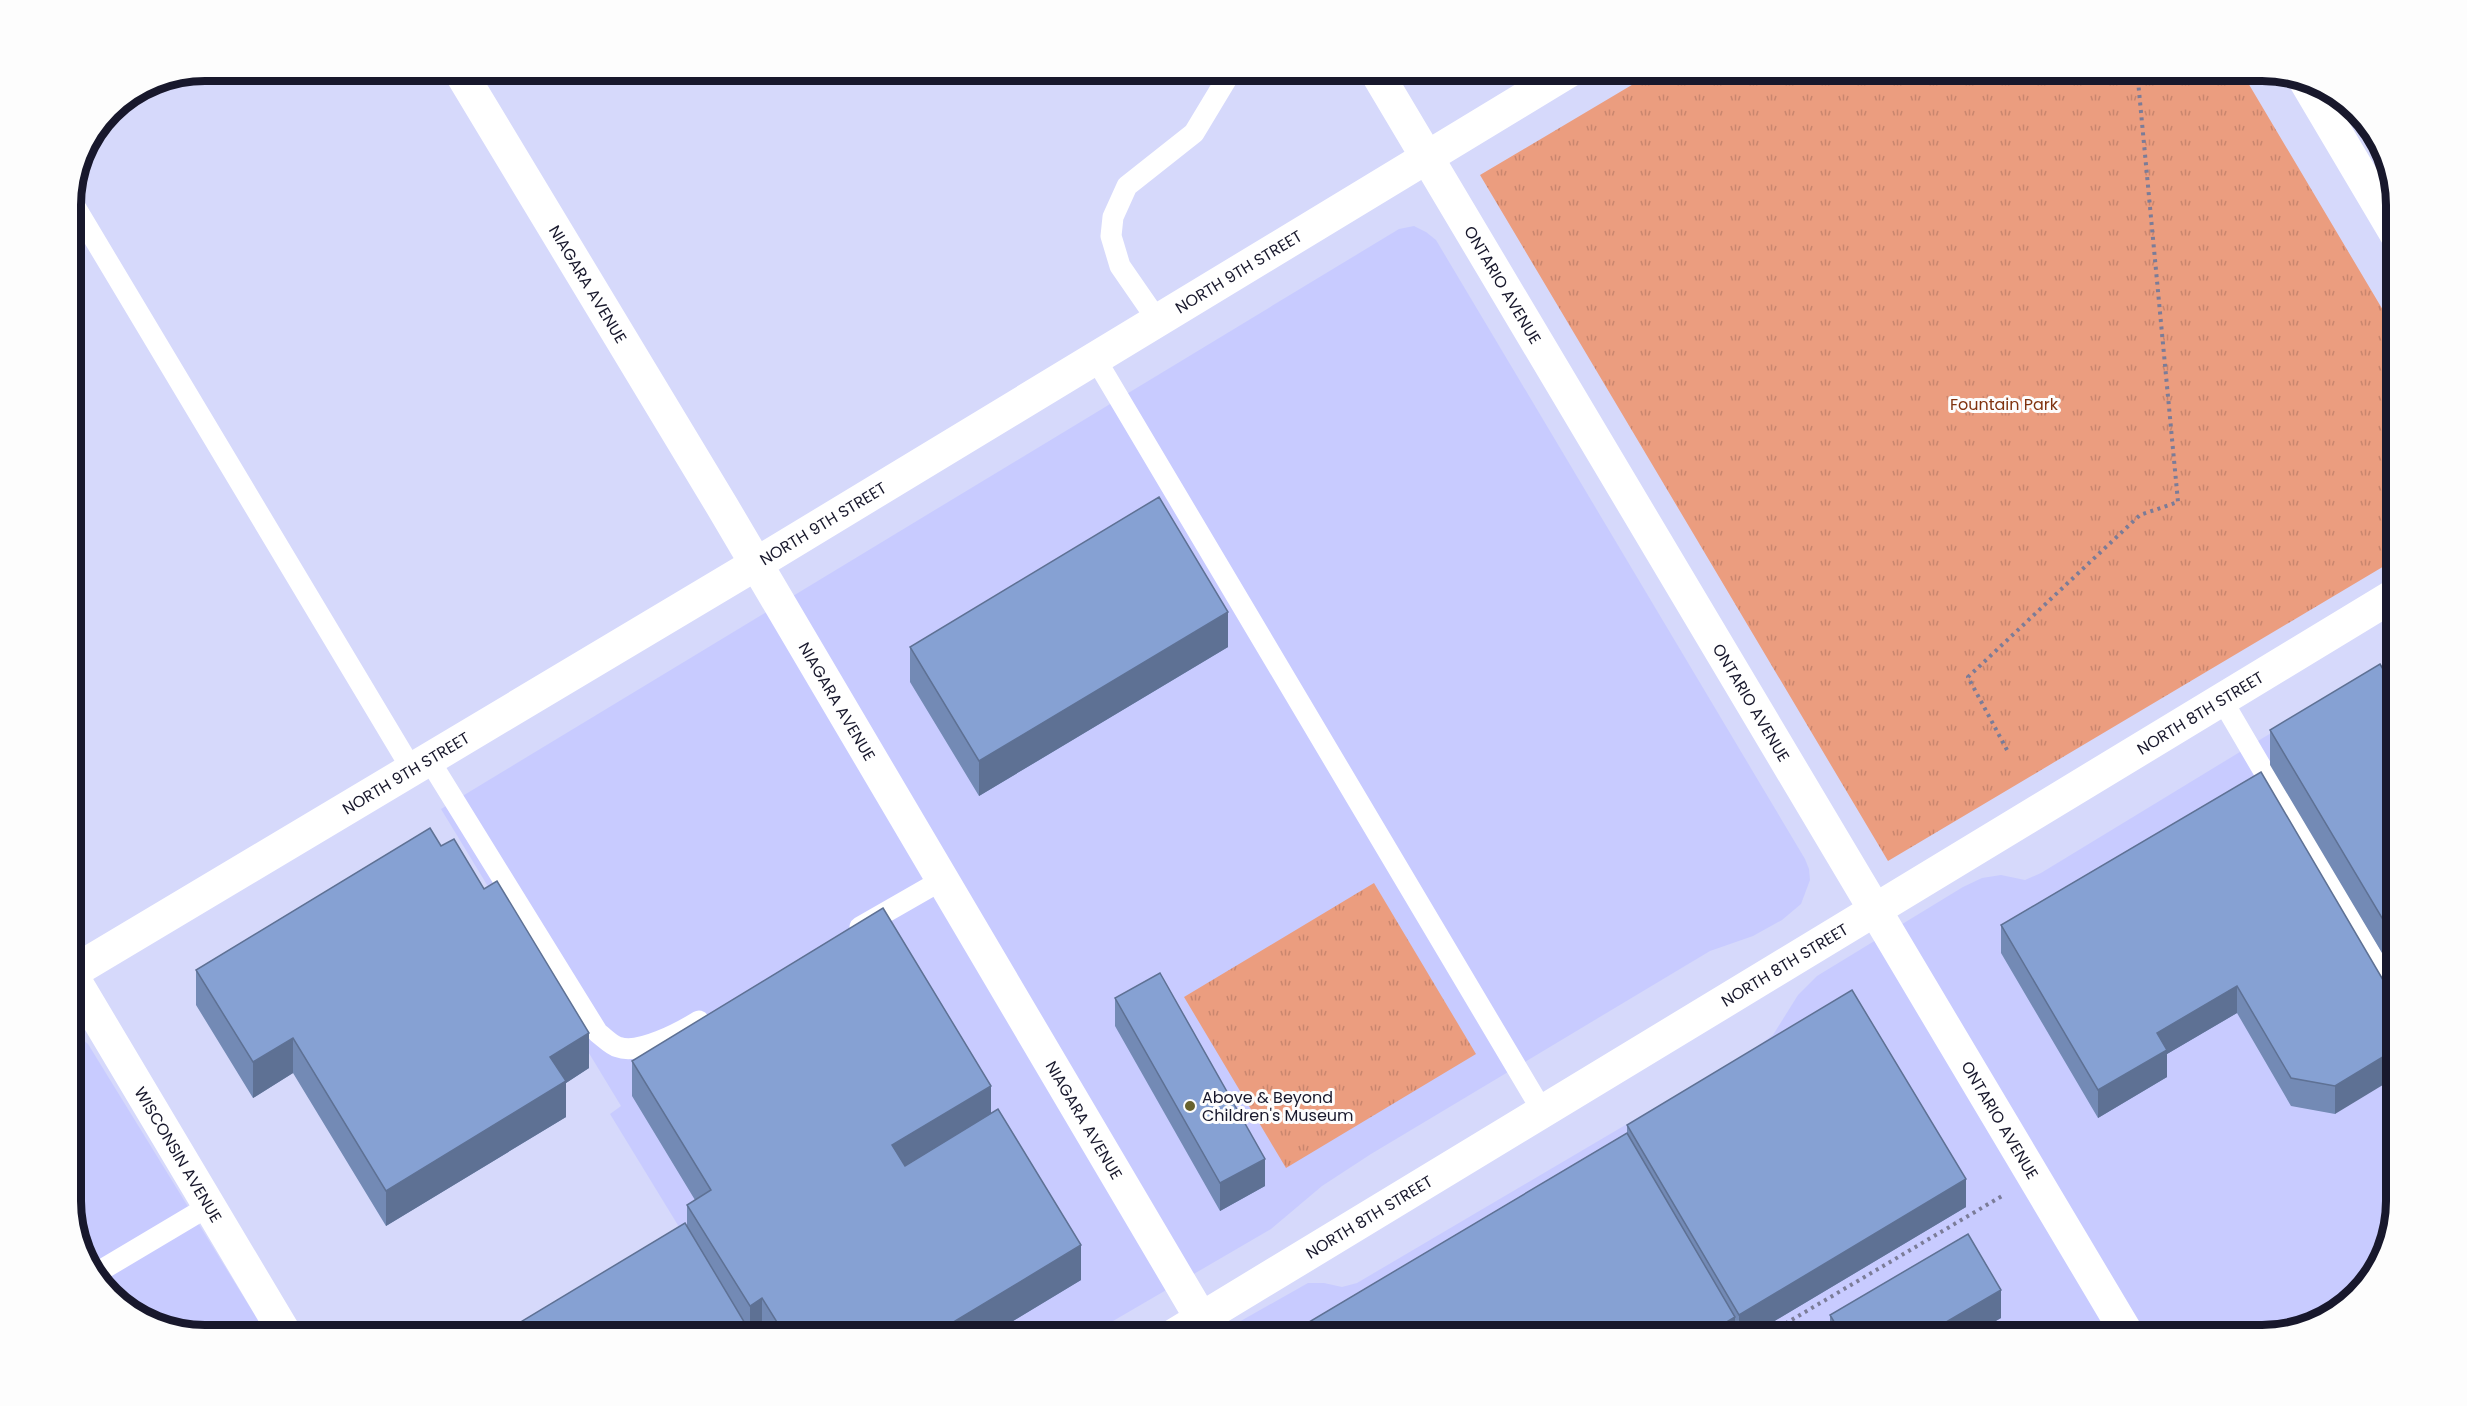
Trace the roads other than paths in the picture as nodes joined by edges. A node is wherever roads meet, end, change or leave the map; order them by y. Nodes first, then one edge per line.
1 (466, 81) edge
2 (1225, 81) edge
3 (1383, 81) edge
4 (1553, 81) edge
5 (2312, 91) edge
6 (1428, 157) junction
7 (81, 216) edge
8 (2386, 217) edge
9 (1158, 321) junction
10 (1095, 358) junction
11 (756, 564) junction
12 (2386, 600) edge
13 (2222, 700) junction
14 (420, 763) junction
15 (942, 880) junction
16 (1875, 911) junction
17 (846, 935) edge
18 (81, 967) edge
19 (2386, 980) edge
20 (81, 990) edge
21 (713, 1012) edge
22 (1543, 1112) junction
23 (209, 1206) junction
24 (102, 1270) edge
25 (280, 1325) edge
26 (1193, 1325) edge
27 (1204, 1325) edge
28 (2121, 1325) edge

1 - 11 street, NIAGARA AVENUE
2 - 9 lane
3 - 6 street, ONTARIO AVENUE
4 - 6 street, NORTH 9TH STREET
5 - 8 street
6 - 9 street, NORTH 9TH STREET
6 - 16 street, ONTARIO AVENUE
7 - 14 lane
9 - 10 street, NORTH 9TH STREET
10 - 11 street, NORTH 9TH STREET
10 - 22 lane
11 - 14 street, NORTH 9TH STREET
11 - 15 street, NIAGARA AVENUE
12 - 13 street, NORTH 8TH STREET
13 - 16 street, NORTH 8TH STREET
13 - 19 lane
14 - 18 street, NORTH 9TH STREET
14 - 21 lane
15 - 17 lane
15 - 26 street, NIAGARA AVENUE
16 - 22 street, NORTH 8TH STREET
16 - 28 street, ONTARIO AVENUE
20 - 23 street, WISCONSIN AVENUE
22 - 27 street, NORTH 8TH STREET
23 - 24 lane
23 - 25 street, WISCONSIN AVENUE

